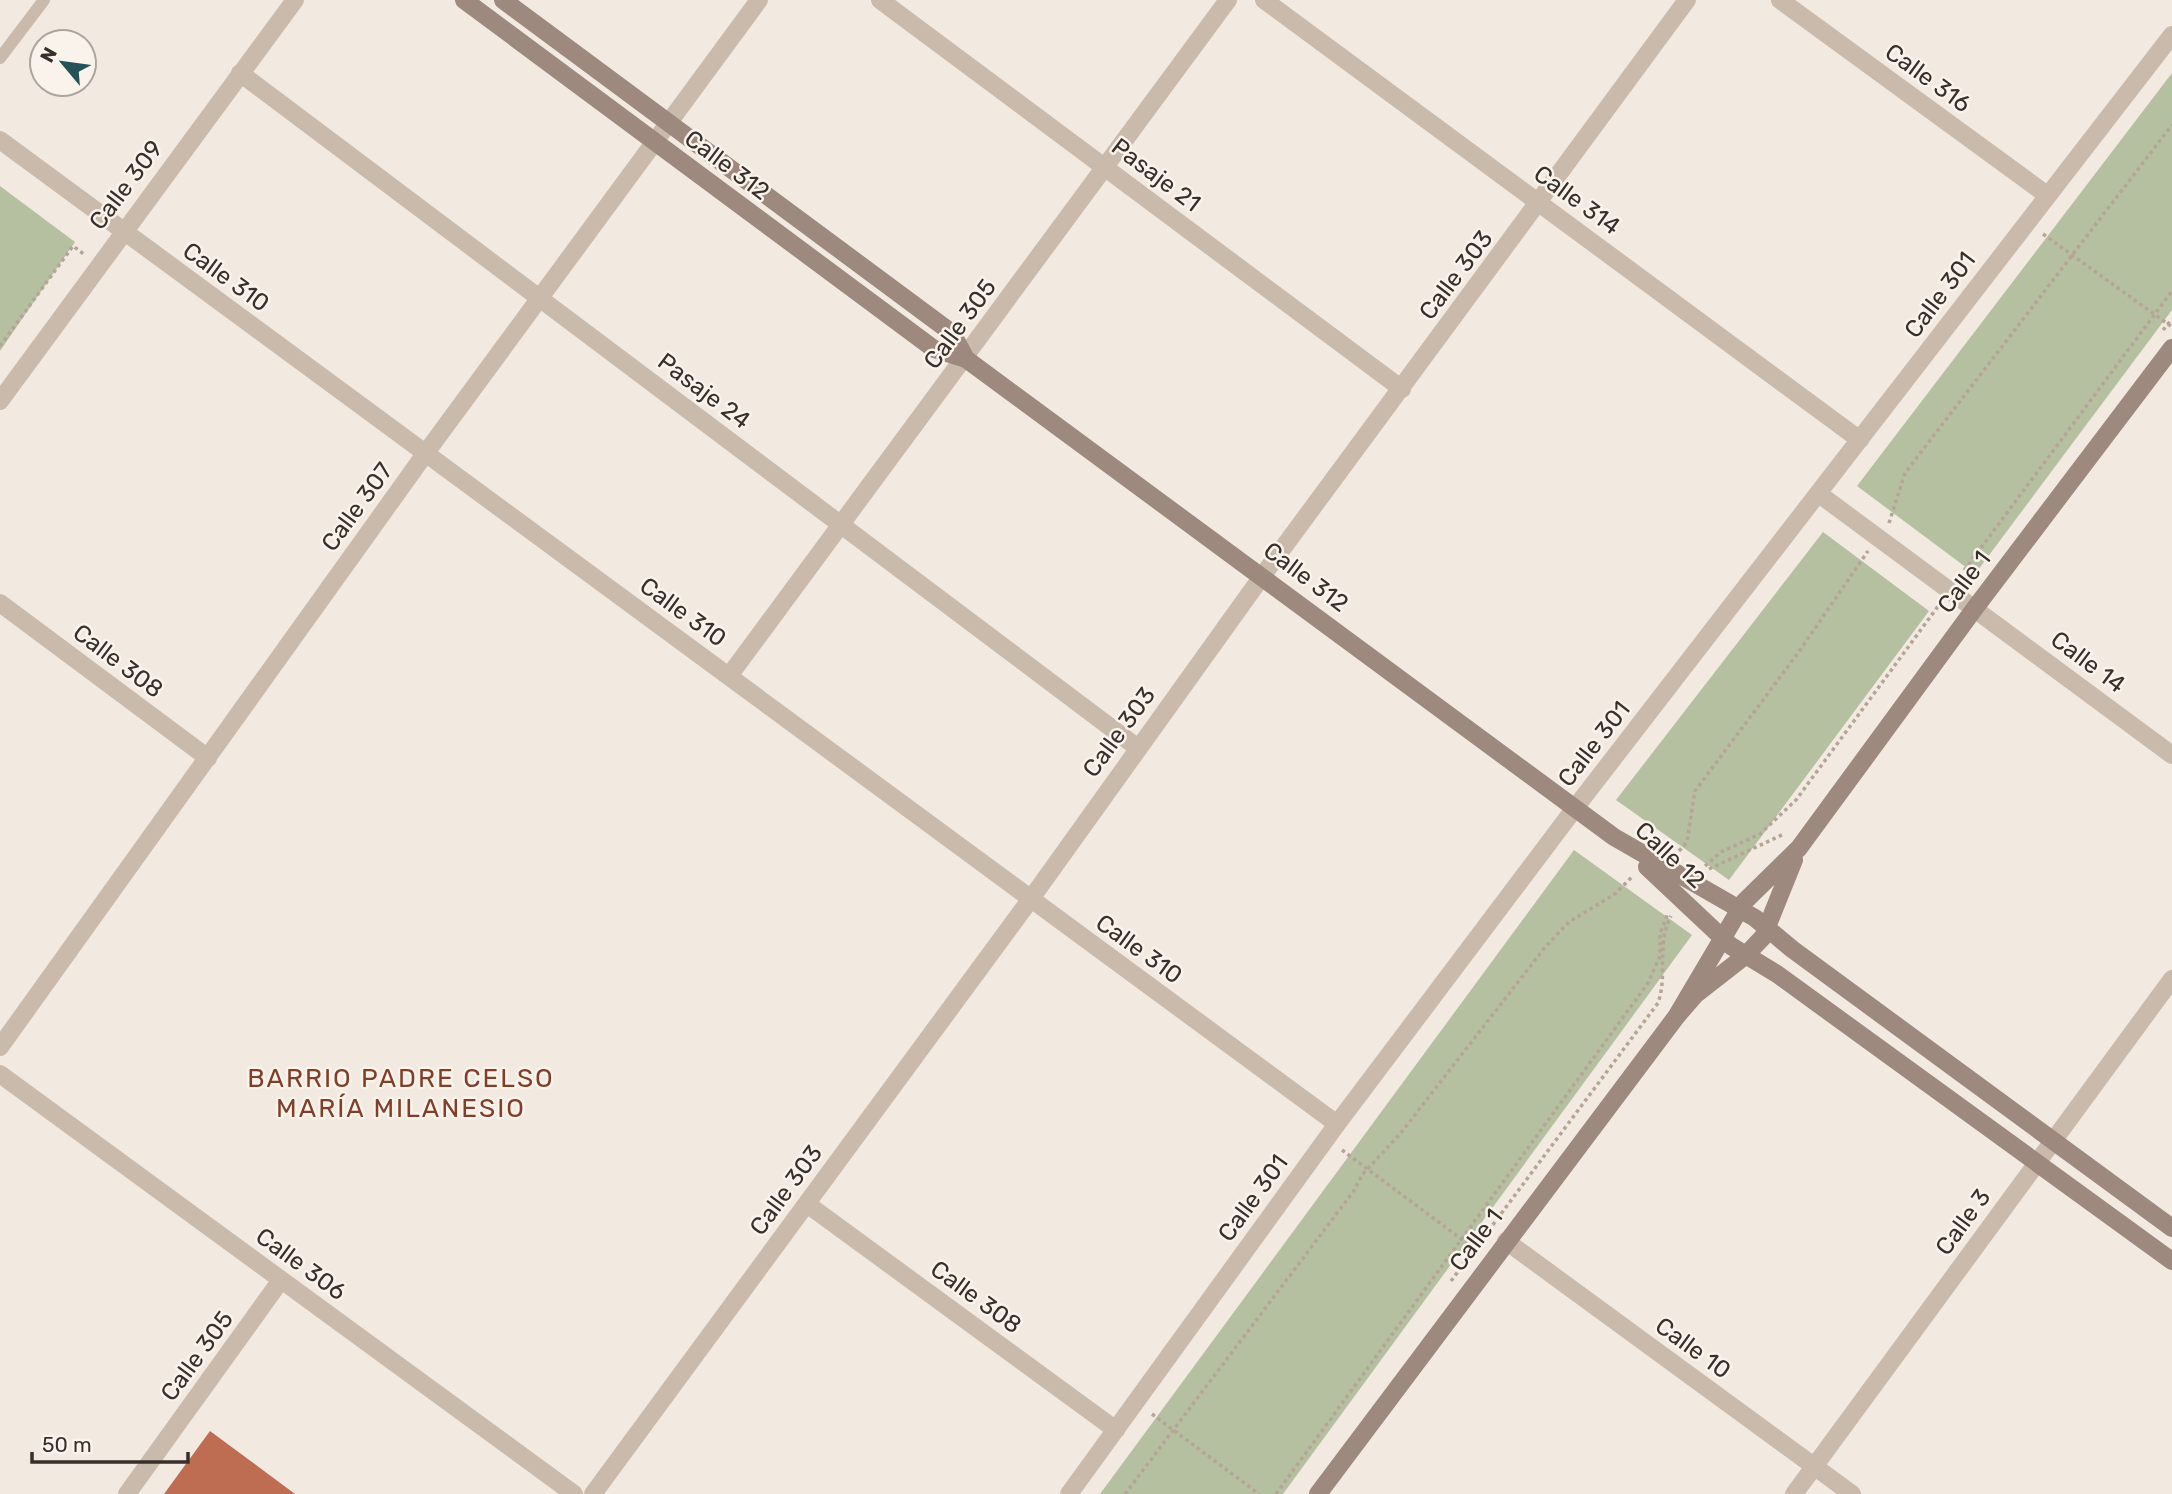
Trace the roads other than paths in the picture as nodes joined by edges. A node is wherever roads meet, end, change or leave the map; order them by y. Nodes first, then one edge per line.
1 (44, 0) edge
2 (295, 0) edge
3 (464, 0) edge
4 (503, 0) edge
5 (759, 0) edge
6 (880, 0) edge
7 (1228, 0) edge
8 (1265, 0) edge
9 (1687, 0) edge
10 (1780, 0) edge
11 (2172, 35) edge
12 (0, 58) edge
13 (240, 73) junction
14 (668, 122) junction
15 (0, 140) edge
16 (654, 141) junction
17 (1103, 166) junction
18 (2047, 195) junction
19 (1540, 203) junction
20 (123, 230) junction
21 (540, 299) junction
22 (2172, 348) edge
23 (966, 359) junction
24 (1402, 389) junction
25 (0, 401) edge
26 (1860, 440) junction
27 (425, 454) junction
28 (1819, 494) junction
29 (842, 524) junction
30 (1263, 575) junction
31 (0, 603) edge
32 (1975, 608) junction
33 (729, 676) junction
34 (1138, 748) junction
35 (2172, 755) edge
36 (208, 758) junction
37 (1575, 808) junction
38 (1614, 837) joint
39 (1799, 848) junction
40 (1651, 865) junction
41 (1030, 900) junction
42 (1739, 909) junction
43 (1767, 928) junction
44 (1721, 937) junction
45 (1745, 956) junction
46 (2172, 979) edge
47 (1676, 1017) junction
48 (0, 1047) edge
49 (0, 1074) edge
50 (1332, 1131) junction
51 (2054, 1141) junction
52 (2037, 1162) junction
53 (807, 1204) junction
54 (2172, 1228) edge
55 (1506, 1241) junction
56 (2172, 1261) edge
57 (281, 1280) junction
58 (1116, 1430) junction
59 (1814, 1466) junction
60 (127, 1494) edge
61 (573, 1494) edge
62 (593, 1494) edge
63 (1069, 1494) edge
64 (1318, 1494) edge
65 (1794, 1494) edge
66 (1852, 1494) edge

1 - 12 lane
2 - 13 street, Calle 309
3 - 16 street, Calle 312
4 - 14 street, Calle 312
5 - 14 street, Calle 307
6 - 17 street, Pasaje 21
7 - 17 street, Calle 305
8 - 19 street, Calle 314
9 - 19 street, Calle 303
10 - 18 street, Calle 316
11 - 18 street, Calle 301
13 - 20 street, Calle 309
13 - 21 street, Pasaje 24
14 - 16 street, Calle 307
14 - 23 street, Calle 312
15 - 20 street, Calle 310
16 - 21 street, Calle 307
16 - 23 street, Calle 312
17 - 23 street, Calle 305
17 - 24 street, Pasaje 21
18 - 26 street, Calle 301
19 - 24 street, Calle 303
19 - 26 street, Calle 314
20 - 25 street, Calle 309
20 - 27 street, Calle 310
21 - 27 street, Calle 307
21 - 29 street, Pasaje 24
22 - 32 street, Calle 1
23 - 29 street, Calle 305
23 - 30 street, Calle 312
24 - 30 street, Calle 303
26 - 28 street, Calle 301
27 - 33 street, Calle 310
27 - 36 street, Calle 307
28 - 32 street
28 - 37 street, Calle 301
29 - 33 street, Calle 305
29 - 34 street, Pasaje 24
30 - 34 street, Calle 303
30 - 37 street, Calle 312
31 - 36 street, Calle 308
32 - 35 street, Calle 14
32 - 39 street, Calle 1
33 - 41 street, Calle 310
34 - 41 street, Calle 303
36 - 48 street, Calle 307
37 - 38 street, Calle 312
37 - 50 street, Calle 301
38 - 40 street, Calle 12
39 - 42 street, Calle 1
39 - 43 street, Calle 1
40 - 42 street, Calle 12
40 - 44 street, Calle 12
41 - 50 street, Calle 310
41 - 53 street, Calle 303
42 - 43 street, Calle 12
42 - 44 street, Calle 1
43 - 45 street, Calle 1
43 - 51 street, Calle 12
44 - 45 street, Calle 12
44 - 47 street, Calle 1
45 - 47 street, Calle 1
45 - 52 street, Calle 12
46 - 51 street, Calle 3
47 - 55 street, Calle 1
49 - 57 street, Calle 306
50 - 58 street, Calle 301
51 - 52 street, Calle 3
51 - 54 street, Calle 12
52 - 56 street, Calle 12
52 - 59 street, Calle 3
53 - 58 street, Calle 308
53 - 62 street, Calle 303
55 - 59 street, Calle 10
55 - 64 street, Calle 1
57 - 60 street, Calle 305
57 - 61 street, Calle 306
58 - 63 street, Calle 301
59 - 65 street, Calle 3
59 - 66 street, Calle 10

